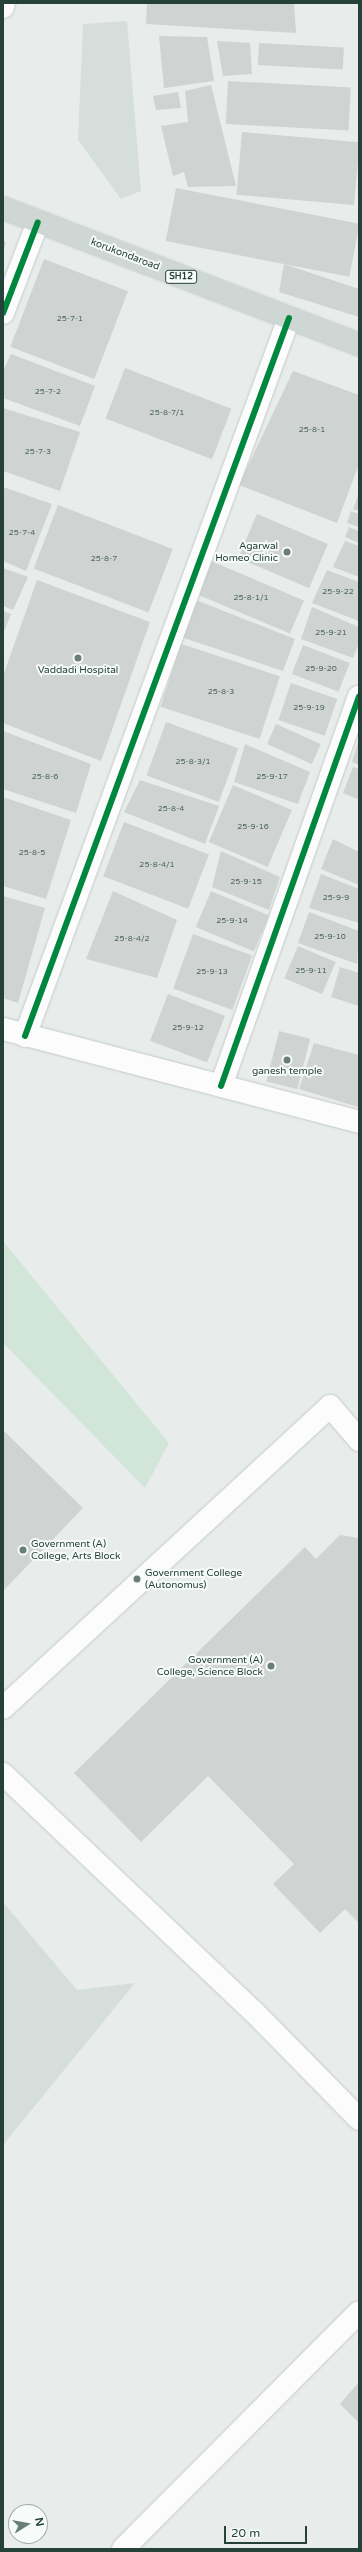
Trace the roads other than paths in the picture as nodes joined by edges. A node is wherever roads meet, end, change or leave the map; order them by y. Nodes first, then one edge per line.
1 (4, 3) edge
2 (3, 7) edge
3 (3, 208) edge
4 (38, 222) junction
5 (3, 313) edge
6 (289, 318) junction
7 (359, 345) edge
8 (359, 697) edge
9 (3, 1029) edge
10 (25, 1036) junction
11 (221, 1086) junction
12 (359, 1122) edge
13 (359, 1440) edge
14 (3, 1708) edge
15 (3, 1774) edge
16 (359, 2119) edge
17 (359, 2312) edge
18 (123, 2549) edge

1 - 2 street
3 - 4 main road, korukondaroad / SH12
4 - 5 street
4 - 6 main road, korukondaroad / SH12
6 - 7 main road, korukondaroad / SH12
6 - 10 street
8 - 11 street
9 - 10 street
10 - 11 street
11 - 12 street
13 - 14 street
15 - 16 street
17 - 18 street

